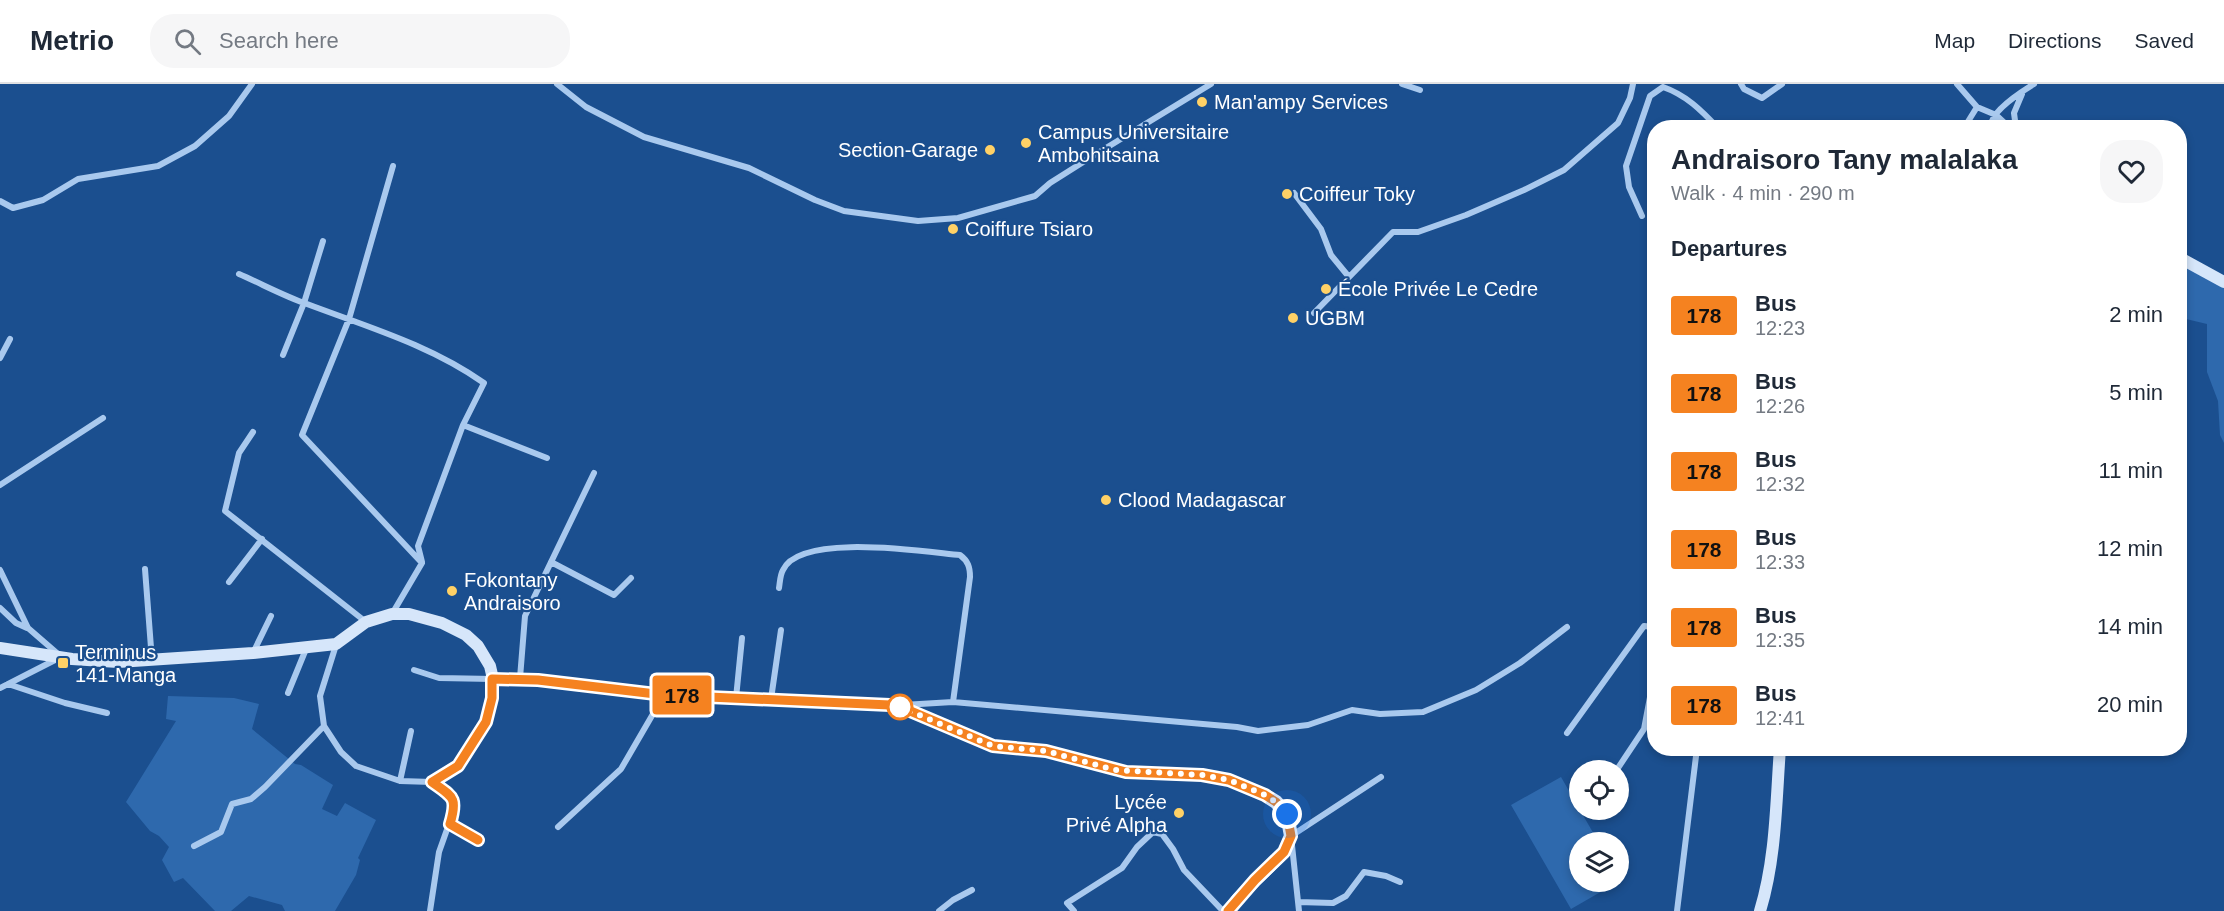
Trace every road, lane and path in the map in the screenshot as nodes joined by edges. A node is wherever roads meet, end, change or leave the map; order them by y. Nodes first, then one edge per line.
1 (252, 84) edge
2 (557, 84) edge
3 (1211, 84) edge
4 (1402, 84) edge
5 (1633, 84) edge
6 (1741, 84) edge
7 (1782, 84) edge
8 (1958, 84) edge
9 (2034, 84) edge
10 (1420, 90) dead end
11 (2024, 90) junction
12 (1977, 107) junction
13 (1996, 115) junction
14 (1710, 120) edge
15 (1969, 120) edge
16 (1991, 120) edge
17 (2001, 120) edge
18 (2015, 120) edge
19 (393, 166) dead end
20 (1294, 193) dead end
21 (0, 201) edge
22 (1642, 216) dead end
23 (323, 241) dead end
24 (2187, 262) edge
25 (239, 274) dead end
26 (1349, 277) junction
27 (2224, 282) edge
28 (304, 303) junction
29 (1314, 314) dead end
30 (349, 319) junction
31 (10, 339) dead end
32 (283, 355) dead end
33 (0, 358) edge
34 (103, 418) dead end
35 (463, 425) junction
36 (253, 432) dead end
37 (547, 458) dead end
38 (594, 473) dead end
39 (0, 485) edge
40 (262, 539) junction
41 (551, 562) junction
42 (422, 563) junction
43 (145, 569) dead end
44 (0, 570) edge
45 (631, 578) dead end
46 (229, 582) dead end
47 (779, 588) dead end
48 (0, 608) edge
49 (392, 614) junction
50 (271, 616) dead end
51 (366, 622) junction
52 (1647, 626) edge
53 (1567, 627) dead end
54 (28, 628) junction
55 (781, 630) dead end
56 (742, 638) dead end
57 (336, 644) junction
58 (0, 648) edge
59 (306, 649) junction
60 (253, 653) junction
61 (62, 657) junction
62 (152, 661) junction
63 (414, 670) dead end
64 (520, 678) junction
65 (492, 679) junction
66 (8, 684) junction
67 (0, 688) edge
68 (288, 693) dead end
69 (664, 695) junction
70 (736, 699) junction
71 (771, 700) junction
72 (953, 702) junction
73 (890, 705) junction
74 (107, 713) dead end
75 (1647, 713) edge
76 (324, 726) junction
77 (411, 731) dead end
78 (1567, 733) dead end
79 (1696, 756) edge
80 (1779, 756) edge
81 (1623, 760) edge
82 (1382, 777) dead end
83 (400, 782) junction
84 (432, 782) junction
85 (558, 826) dead end
86 (1291, 836) junction
87 (194, 846) dead end
88 (1400, 882) dead end
89 (972, 890) dead end
90 (1298, 902) junction
91 (430, 911) edge
92 (939, 911) edge
93 (1074, 911) edge
94 (1225, 911) edge
95 (1299, 911) edge
96 (1677, 911) edge
97 (1760, 911) edge

1 - 21 street
2 - 3 street
4 - 10 street
5 - 26 street
6 - 7 street
8 - 12 street
9 - 11 street
11 - 13 street
11 - 18 street
12 - 13 street
12 - 15 street
13 - 16 street
13 - 17 street
14 - 22 street
19 - 30 street
20 - 26 street
23 - 28 street
24 - 27 street
25 - 28 street
26 - 29 street
28 - 30 street
28 - 32 street
30 - 35 street
30 - 42 street
31 - 33 street
34 - 39 street
35 - 37 street
35 - 42 street
36 - 40 street
38 - 41 street
40 - 46 street
40 - 51 street
41 - 45 street
41 - 64 street
42 - 49 street
43 - 62 street
44 - 54 street
47 - 72 street
48 - 54 street
49 - 51 street
49 - 65 street
50 - 60 street
51 - 57 street
52 - 78 street
53 - 72 street
54 - 61 street
55 - 71 street
56 - 70 street
57 - 59 street
57 - 76 street
58 - 61 street
59 - 60 street
59 - 68 street
60 - 62 street
61 - 62 street
61 - 66 street
63 - 65 street
64 - 65 street
64 - 69 street
65 - 84 street
66 - 67 street
66 - 74 street
69 - 70 street
69 - 85 street
70 - 71 street
71 - 73 street
72 - 73 street
73 - 86 street
75 - 81 street
76 - 83 street
76 - 87 street
77 - 83 street
79 - 96 street
80 - 97 street
82 - 86 street
83 - 84 street
84 - 91 street
86 - 90 street
86 - 94 street
88 - 90 street
89 - 92 street
90 - 95 street
93 - 94 street

